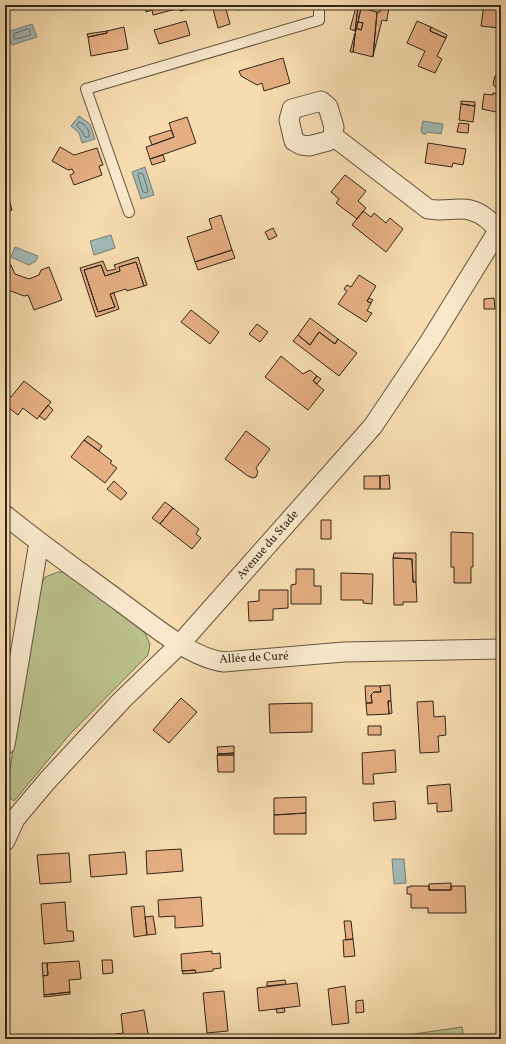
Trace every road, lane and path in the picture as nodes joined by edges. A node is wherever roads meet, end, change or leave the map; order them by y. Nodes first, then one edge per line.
1 (319, 5) edge
2 (333, 136) dead end
3 (129, 212) dead end
4 (500, 228) edge
5 (5, 515) edge
6 (39, 542) junction
7 (180, 644) junction
8 (501, 649) edge
9 (5, 745) edge
10 (10, 815) edge
11 (5, 841) edge

1 - 3 lane
2 - 4 street
4 - 7 street, Avenue du Stade
5 - 6 street, Allée de Curé
6 - 7 street, Allée de Curé
6 - 9 street
7 - 8 street, Allée de Curé
7 - 10 street, Avenue du Stade
10 - 11 street, Avenue du Stade

